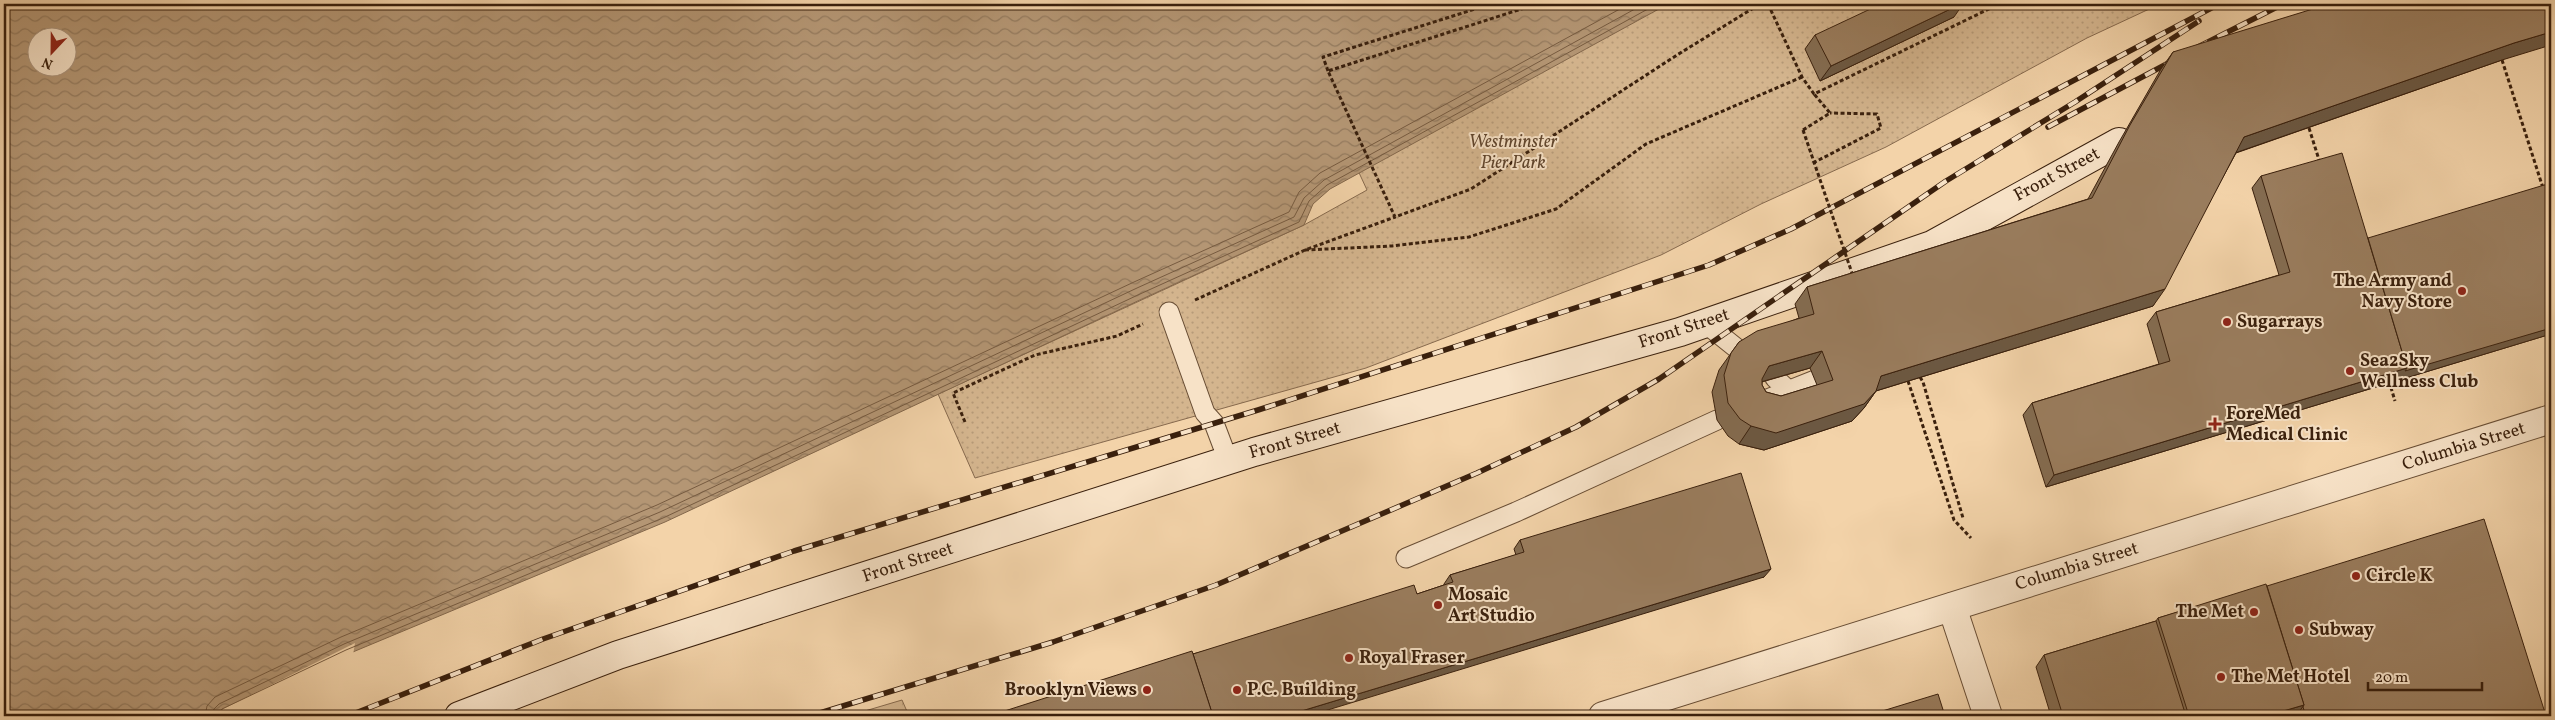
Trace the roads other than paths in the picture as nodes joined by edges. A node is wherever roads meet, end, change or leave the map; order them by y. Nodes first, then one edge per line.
1 (2118, 142) dead end
2 (1170, 312) dead end
3 (1706, 323) junction
4 (1740, 351) edge
5 (1775, 378) edge
6 (1815, 380) edge
7 (1789, 391) junction
8 (1752, 405) edge
9 (2551, 419) edge
10 (1716, 420) dead end
11 (1228, 460) junction
12 (1406, 558) dead end
13 (1952, 607) junction
14 (1648, 710) edge
15 (459, 716) edge
16 (1604, 716) edge
17 (1988, 716) edge

1 - 3 main road, Front Street
2 - 11 lane
3 - 4 lane
3 - 11 main road, Front Street
5 - 7 lane
6 - 7 lane
7 - 8 lane
9 - 13 main road, Columbia Street
10 - 12 lane
11 - 15 main road, Front Street
13 - 14 main road, Columbia Street
13 - 17 main road
14 - 16 main road, Columbia Street

